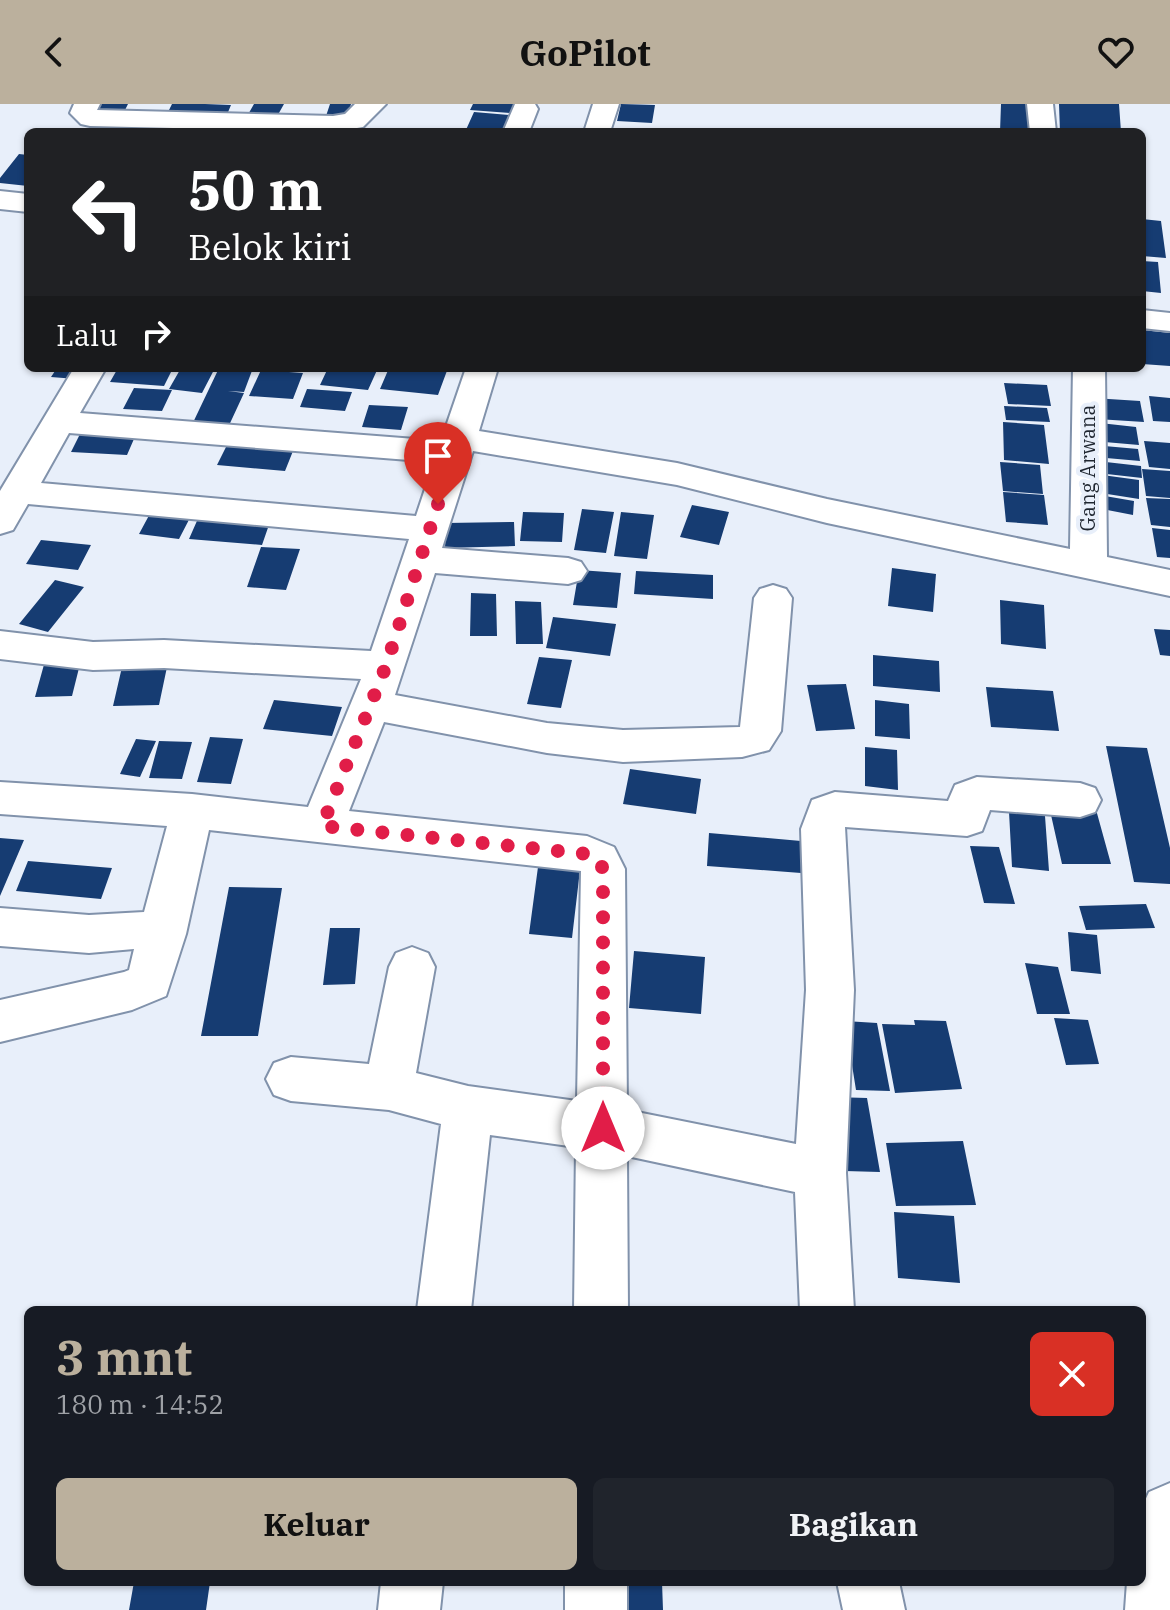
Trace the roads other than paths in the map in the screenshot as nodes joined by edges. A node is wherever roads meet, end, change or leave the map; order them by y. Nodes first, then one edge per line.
1 (87, 104) edge
2 (373, 104) edge
3 (606, 104) edge
4 (1040, 104) edge
5 (232, 120) edge
6 (598, 128) edge
7 (1043, 128) edge
8 (0, 200) edge
9 (24, 203) edge
10 (1146, 319) edge
11 (1170, 322) edge
12 (87, 372) edge
13 (481, 372) edge
14 (1089, 372) edge
15 (56, 422) junction
16 (457, 446) junction
17 (8, 507) edge
18 (425, 544) junction
19 (1088, 568) junction
20 (568, 571) dead end
21 (1170, 583) edge
22 (773, 598) dead end
23 (0, 645) edge
24 (386, 666) junction
25 (370, 705) junction
26 (0, 798) edge
27 (1080, 800) dead end
28 (192, 811) junction
29 (322, 826) junction
30 (0, 927) edge
31 (163, 934) junction
32 (412, 967) dead end
33 (0, 1021) edge
34 (291, 1079) dead end
35 (389, 1088) junction
36 (468, 1109) junction
37 (603, 1128) junction
38 (820, 1173) junction
39 (444, 1306) edge
40 (601, 1306) edge
41 (827, 1306) edge
42 (1170, 1513) edge
43 (412, 1586) edge
44 (596, 1586) edge
45 (869, 1586) edge
46 (409, 1610) edge
47 (596, 1610) edge
48 (874, 1610) edge
49 (1156, 1610) edge

1 - 5 street
2 - 5 street
3 - 6 street
4 - 7 street
8 - 9 street
10 - 11 street
12 - 15 street
13 - 16 street
14 - 19 street, Gang Arwana
15 - 16 street
15 - 17 street
16 - 18 street
16 - 19 street
17 - 18 street
18 - 20 street
18 - 24 street
19 - 21 street
22 - 25 street
23 - 24 street
24 - 25 street
25 - 29 street
26 - 28 street
27 - 38 street
28 - 29 street
28 - 31 street
29 - 37 street
30 - 31 street
31 - 33 street
32 - 35 street
34 - 35 street
35 - 36 street
36 - 37 street
36 - 39 street
37 - 38 street
37 - 40 street
38 - 41 street
42 - 49 street
43 - 46 street
44 - 47 street
45 - 48 street

